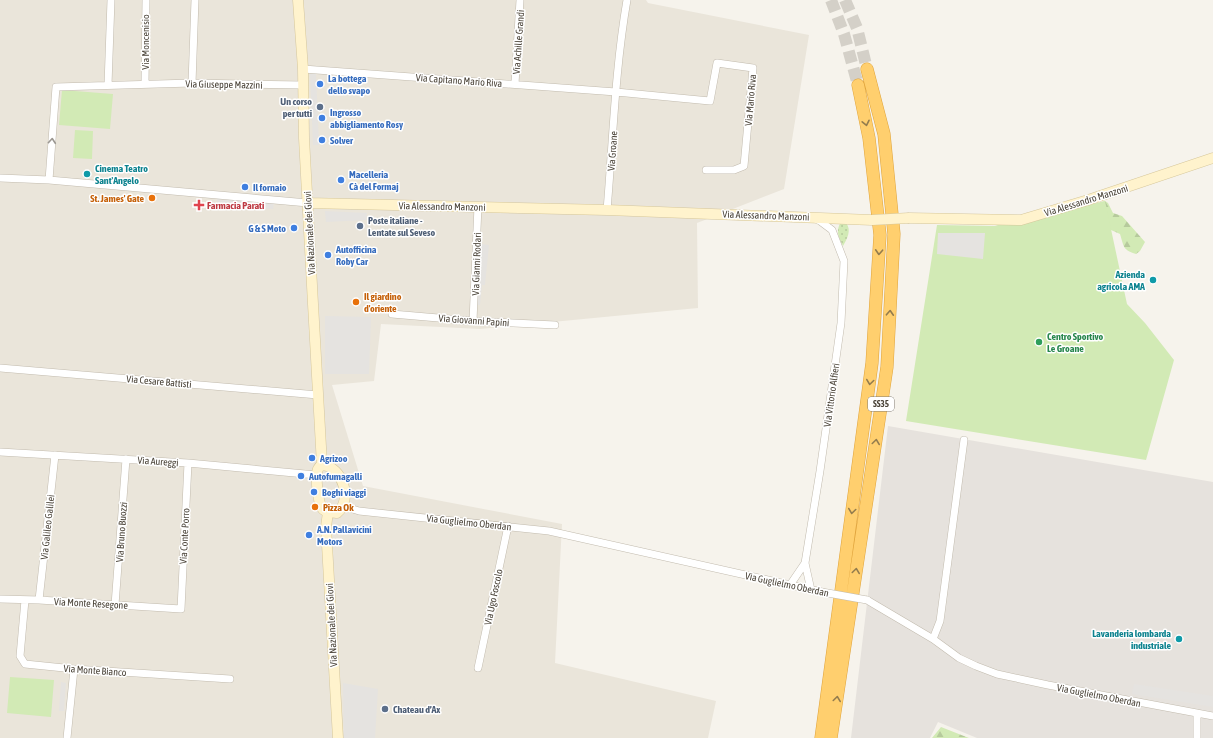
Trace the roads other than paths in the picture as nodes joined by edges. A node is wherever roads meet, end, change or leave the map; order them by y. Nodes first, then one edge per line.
1 (111, 0) edge
2 (146, 0) edge
3 (195, 0) edge
4 (298, 0) edge
5 (520, 0) edge
6 (627, 0) edge
7 (303, 69) junction
8 (867, 69) tunnel mouth
9 (145, 84) junction
10 (192, 84) junction
11 (515, 84) junction
12 (108, 85) junction
13 (302, 85) junction
14 (858, 85) tunnel mouth
15 (616, 92) junction
16 (1213, 158) edge
17 (706, 170) dead end
18 (0, 178) edge
19 (49, 180) junction
20 (308, 203) junction
21 (478, 206) junction
22 (608, 210) junction
23 (806, 216) junction
24 (392, 314) dead end
25 (473, 321) junction
26 (555, 325) dead end
27 (0, 368) edge
28 (318, 395) junction
29 (964, 440) dead end
30 (0, 452) edge
31 (55, 455) junction
32 (126, 459) junction
33 (188, 463) junction
34 (322, 465) junction
35 (316, 475) junction
36 (343, 506) junction
37 (328, 512) junction
38 (508, 526) junction
39 (805, 563) junction
40 (790, 585) junction
41 (811, 590) junction
42 (0, 599) edge
43 (25, 600) junction
44 (39, 600) junction
45 (116, 605) junction
46 (181, 609) joint
47 (933, 639) junction
48 (478, 668) dead end
49 (74, 670) junction
50 (230, 679) dead end
51 (1197, 713) junction
52 (1213, 716) edge
53 (67, 738) edge
54 (338, 738) edge
55 (821, 738) edge
56 (831, 738) edge
57 (1197, 738) edge

1 - 12 street
2 - 9 street, Via Moncenisio
3 - 10 street
4 - 7 street, Via Nazionale dei Giovi
5 - 11 street, Via Achille Grandi
6 - 15 street, Via Groane
7 - 11 street, Via Capitano Mario Riva
7 - 13 street, Via Nazionale dei Giovi
56 -> 8 highway, SS35
9 - 10 street, Via Giuseppe Mazzini
9 - 12 street, Via Giuseppe Mazzini
10 - 13 street, Via Giuseppe Mazzini
11 - 15 street, Via Capitano Mario Riva
19 -> 12 street, Via Giuseppe Mazzini
13 - 20 street, Via Nazionale dei Giovi
14 -> 55 highway, SS35
15 - 17 street, Via Mario Riva
15 - 22 street, Via Groane
16 - 23 street, Via Alessandro Manzoni, bridge
18 - 19 street
19 - 20 street
20 - 21 street, Via Alessandro Manzoni
20 - 28 street, Via Nazionale dei Giovi
21 - 22 street, Via Alessandro Manzoni
21 - 25 street, Via Gianni Rodari
22 - 23 street, Via Alessandro Manzoni
23 - 39 street, Via Vittorio Alfieri
24 - 25 street, Via Giovanni Papini
25 - 26 street, Via Giovanni Papini
27 - 28 street, Via Cesare Battisti
28 - 34 street, Via Nazionale dei Giovi
29 - 47 street
30 - 31 street, Via Aureggi
31 - 32 street, Via Aureggi
31 - 44 street, Via Galileo Galilei
32 - 33 street, Via Aureggi
32 - 45 street, Via Bruno Buozzi
33 - 35 street, Via Aureggi
33 - 46 street, Via Conte Porro
34 - 35 street
34 - 36 street
35 - 37 street
36 - 37 street
36 - 38 street, Via Guglielmo Oberdan
37 - 54 street, Via Nazionale dei Giovi
38 - 40 street, Via Guglielmo Oberdan
38 - 48 street, Via Ugo Foscolo
39 - 40 street
39 - 41 street, Via Vittorio Alfieri
40 - 41 street, Via Guglielmo Oberdan
41 - 47 street, Via Guglielmo Oberdan, bridge
42 - 43 street, Via Monte Resegone
43 - 44 street, Via Monte Resegone
43 - 49 street, Via Monte Bianco
44 - 45 street, Via Monte Resegone
45 - 46 street, Via Monte Resegone
47 - 51 street, Via Guglielmo Oberdan
49 - 50 street, Via Monte Bianco
49 - 53 street
51 - 52 street, Via Guglielmo Oberdan
51 - 57 street

